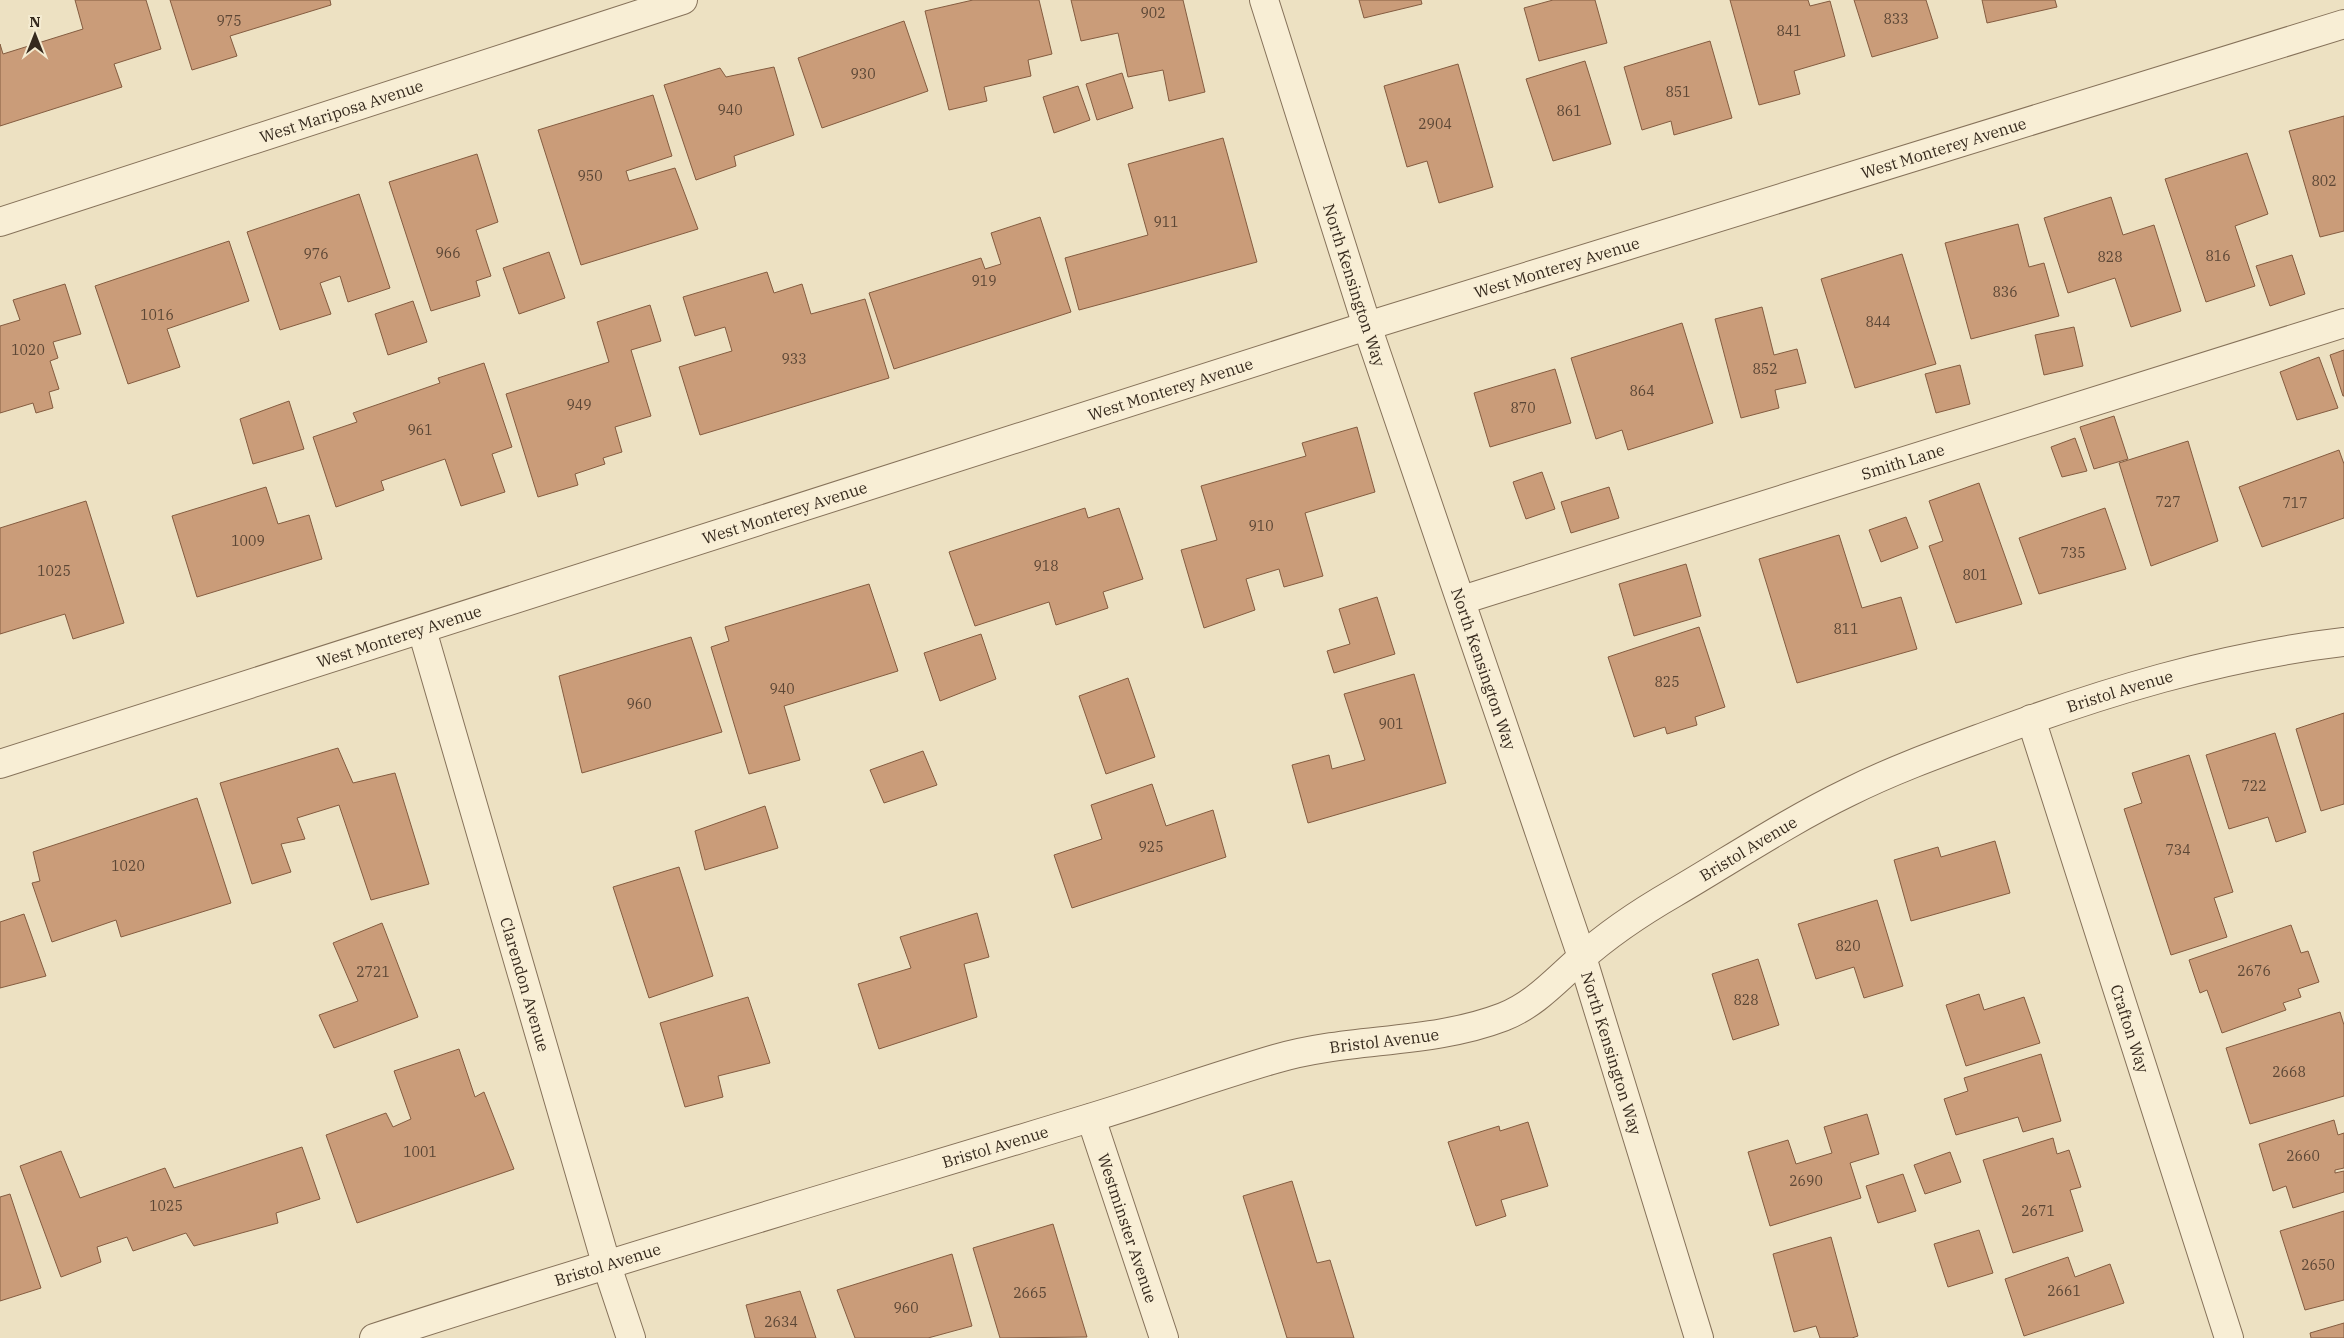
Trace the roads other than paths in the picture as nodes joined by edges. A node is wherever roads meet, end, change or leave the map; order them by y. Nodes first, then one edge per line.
1 (683, 0) edge
2 (1264, 0) edge
3 (2344, 24) edge
4 (0, 222) edge
5 (2344, 323) edge
6 (1367, 326) junction
7 (1462, 600) junction
8 (422, 630) junction
9 (2344, 642) edge
10 (2031, 719) junction
11 (0, 764) edge
12 (1582, 957) junction
13 (1091, 1118) junction
14 (606, 1263) junction
15 (374, 1338) edge
16 (631, 1338) edge
17 (1164, 1338) edge
18 (1699, 1338) edge
19 (2229, 1338) edge

1 - 4 street, West Mariposa Avenue
2 - 6 street, North Kensington Way
3 - 6 street, West Monterey Avenue
5 - 7 street, Smith Lane
6 - 7 street, North Kensington Way
6 - 8 street, West Monterey Avenue
7 - 12 street, North Kensington Way
8 - 11 street, West Monterey Avenue
8 - 14 street, Clarendon Avenue
9 - 10 street, Bristol Avenue
10 - 12 street, Bristol Avenue
10 - 19 street, Crafton Way
12 - 13 street, Bristol Avenue
12 - 18 street, North Kensington Way
13 - 14 street, Bristol Avenue
13 - 17 street, Westminster Avenue
14 - 15 street, Bristol Avenue
14 - 16 street, Clarendon Avenue

